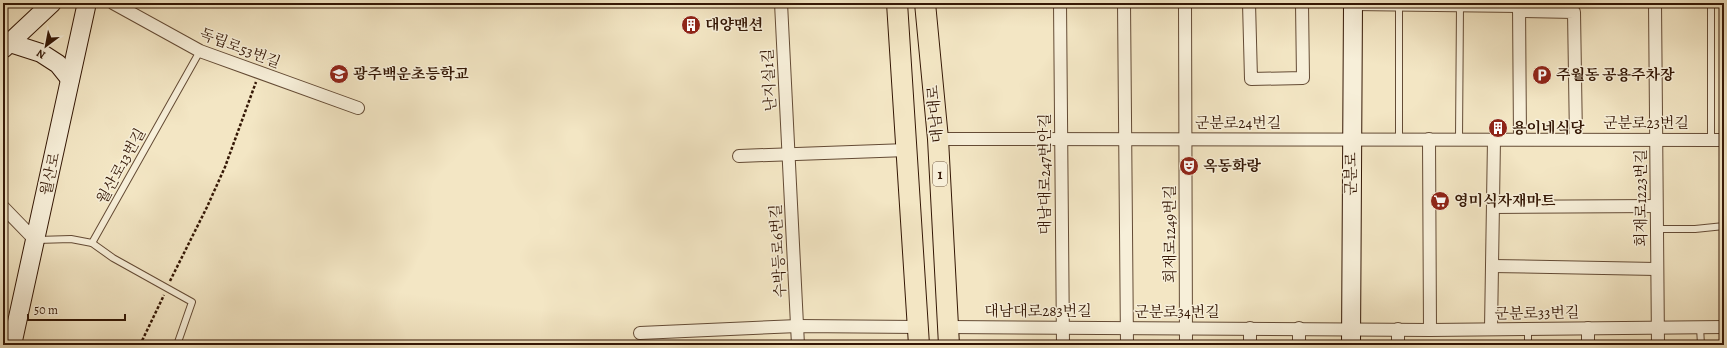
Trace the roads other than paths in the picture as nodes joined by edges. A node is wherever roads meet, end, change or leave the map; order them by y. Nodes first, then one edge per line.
1 (52, 3) edge
2 (85, 3) edge
3 (781, 3) edge
4 (897, 3) edge
5 (925, 3) edge
6 (1060, 3) edge
7 (1124, 3) edge
8 (1185, 3) edge
9 (1249, 3) edge
10 (1302, 3) edge
11 (1353, 3) edge
12 (1655, 3) edge
13 (1711, 3) edge
14 (115, 4) edge
15 (1399, 4) junction
16 (1460, 5) junction
17 (1519, 7) edge
18 (6, 46) edge
19 (200, 51) junction
20 (70, 79) junction
21 (358, 108) dead end
22 (1352, 138) junction
23 (938, 139) junction
24 (1061, 139) junction
25 (1125, 139) junction
26 (1185, 139) junction
27 (1399, 139) junction
28 (1429, 139) junction
29 (1459, 139) junction
30 (1494, 139) junction
31 (1520, 139) junction
32 (1576, 139) junction
33 (1657, 140) junction
34 (1710, 140) junction
35 (1724, 140) edge
36 (907, 150) junction
37 (789, 155) junction
38 (739, 156) dead end
39 (3, 206) edge
40 (1656, 206) junction
41 (1493, 207) junction
42 (1724, 226) edge
43 (1657, 229) junction
44 (35, 240) junction
45 (92, 243) junction
46 (1492, 266) junction
47 (1656, 269) junction
48 (798, 326) junction
49 (1062, 327) junction
50 (1700, 327) junction
51 (1724, 327) edge
52 (1127, 328) junction
53 (1186, 328) junction
54 (1250, 328) junction
55 (1299, 328) junction
56 (1588, 328) junction
57 (1658, 328) junction
58 (1398, 329) junction
59 (1491, 329) junction
60 (1528, 329) junction
61 (1430, 330) junction
62 (640, 332) dead end
63 (918, 336) edge
64 (949, 336) edge
65 (1351, 337) edge
66 (12, 345) edge
67 (176, 345) edge
68 (798, 345) edge
69 (1063, 345) edge
70 (1127, 345) edge
71 (1186, 345) edge
72 (1250, 345) edge
73 (1299, 345) edge
74 (1398, 345) edge
75 (1528, 345) edge
76 (1588, 345) edge
77 (1658, 345) edge
78 (1700, 345) edge

1 - 18 street
2 - 20 street, 월산로
3 - 37 street, 난지실1길
4 - 36 main road, 대남대로
5 - 23 main road, 대남대로 / 1
6 - 24 street, 대남대로247번안길
7 - 25 street
8 - 26 street, 회재로1249번길
9 - 10 street
11 - 15 street
11 - 22 street, 군분로
12 - 33 street, 회재로1223번길
13 - 34 lane
14 - 19 street, 독립로53번길
15 - 16 street
15 - 27 lane
16 - 17 street
16 - 29 lane
17 - 31 street
17 - 32 street
18 - 20 street
19 - 21 street, 독립로53번길
19 - 45 lane, 월산로13번길
20 - 44 street, 월산로
22 - 26 street, 군분로24번길
22 - 27 street, 군분로23번길
22 - 65 street, 군분로
23 - 24 street, 군분로24번길
23 - 64 main road, 대남대로 / 1
24 - 25 street, 군분로24번길
24 - 49 street, 대남대로247번안길
25 - 26 street, 군분로24번길
25 - 52 street, 군분로34번길
26 - 53 street, 회재로1249번길
27 - 28 street, 군분로23번길
28 - 29 street, 군분로23번길
28 - 61 street
29 - 30 street, 군분로23번길
30 - 31 street, 군분로23번길
30 - 41 street
31 - 32 street, 군분로23번길
32 - 33 street, 군분로23번길
33 - 34 street, 군분로23번길
33 - 40 street, 회재로1223번길
34 - 35 street, 군분로23번길
36 - 37 street
36 - 63 main road, 대남대로
37 - 38 street
37 - 48 street, 수박등로6번길
39 - 44 street
40 - 41 street
40 - 43 street, 회재로1223번길
41 - 46 street
42 - 43 lane
43 - 47 street, 회재로1223번길
44 - 45 lane
44 - 66 street, 월산로
45 - 67 lane
46 - 47 street
46 - 59 street
47 - 57 street, 회재로1223번길
48 - 62 street, 대남대로
48 - 63 street, 대남대로
48 - 68 street, 수박등로6번길
49 - 52 street, 대남대로283번길
49 - 64 street, 대남대로283번길
49 - 69 street, 대남대로247번안길
50 - 51 street, 군분로33번길
50 - 57 street, 군분로33번길
50 - 78 lane
52 - 53 street, 군분로34번길
52 - 70 street
53 - 54 street, 군분로34번길
53 - 71 street, 회재로1249번길
54 - 55 street, 군분로34번길
54 - 72 street
55 - 65 street, 군분로34번길
55 - 73 street
56 - 57 street, 군분로33번길
56 - 60 street, 군분로33번길
56 - 76 street
57 - 77 street, 회재로1223번길
58 - 61 street, 군분로33번길
58 - 65 street, 군분로33번길
58 - 74 street
59 - 60 street, 군분로33번길
59 - 61 street, 군분로33번길
60 - 75 lane

